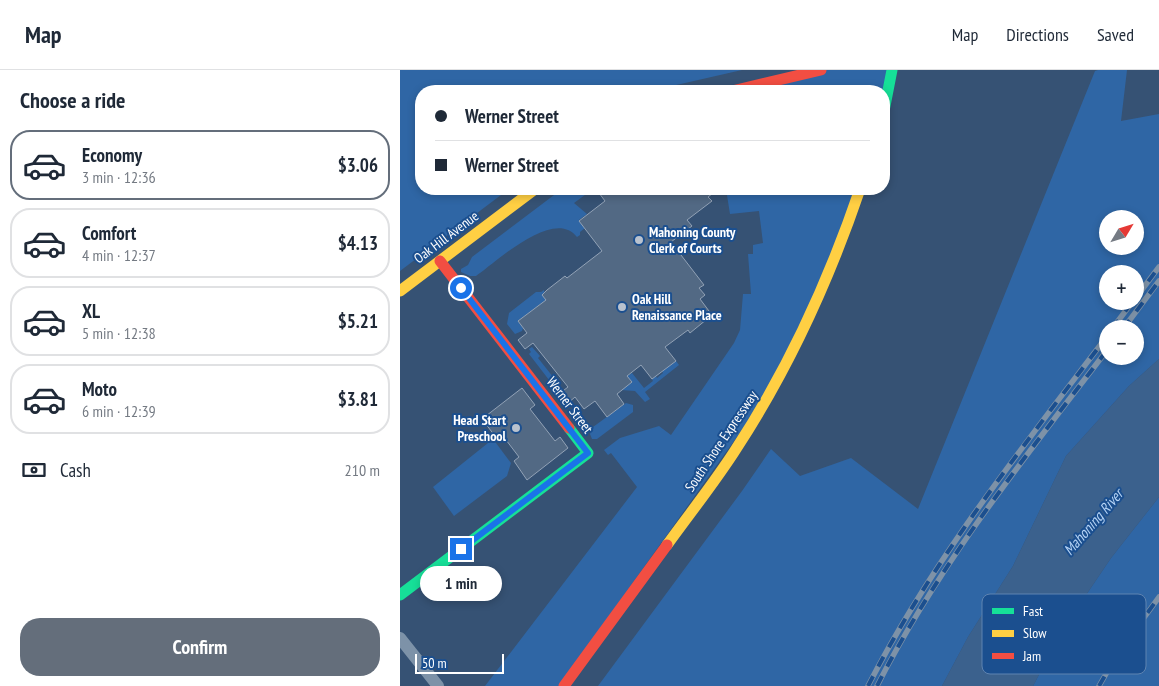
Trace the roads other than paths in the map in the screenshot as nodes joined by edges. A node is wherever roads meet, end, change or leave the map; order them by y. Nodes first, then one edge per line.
1 (821, 70) edge
2 (892, 70) edge
3 (757, 85) edge
4 (889, 85) edge
5 (527, 195) edge
6 (858, 195) edge
7 (440, 261) junction
8 (400, 291) edge
9 (400, 595) edge
10 (400, 638) edge
11 (438, 686) edge
12 (564, 686) edge

1 - 3 main road
2 - 4 main road
5 - 7 main road, Oak Hill Avenue
6 - 12 main road, South Shore Expressway
7 - 8 main road, Oak Hill Avenue
7 - 9 main road, Werner Street
10 - 11 street

